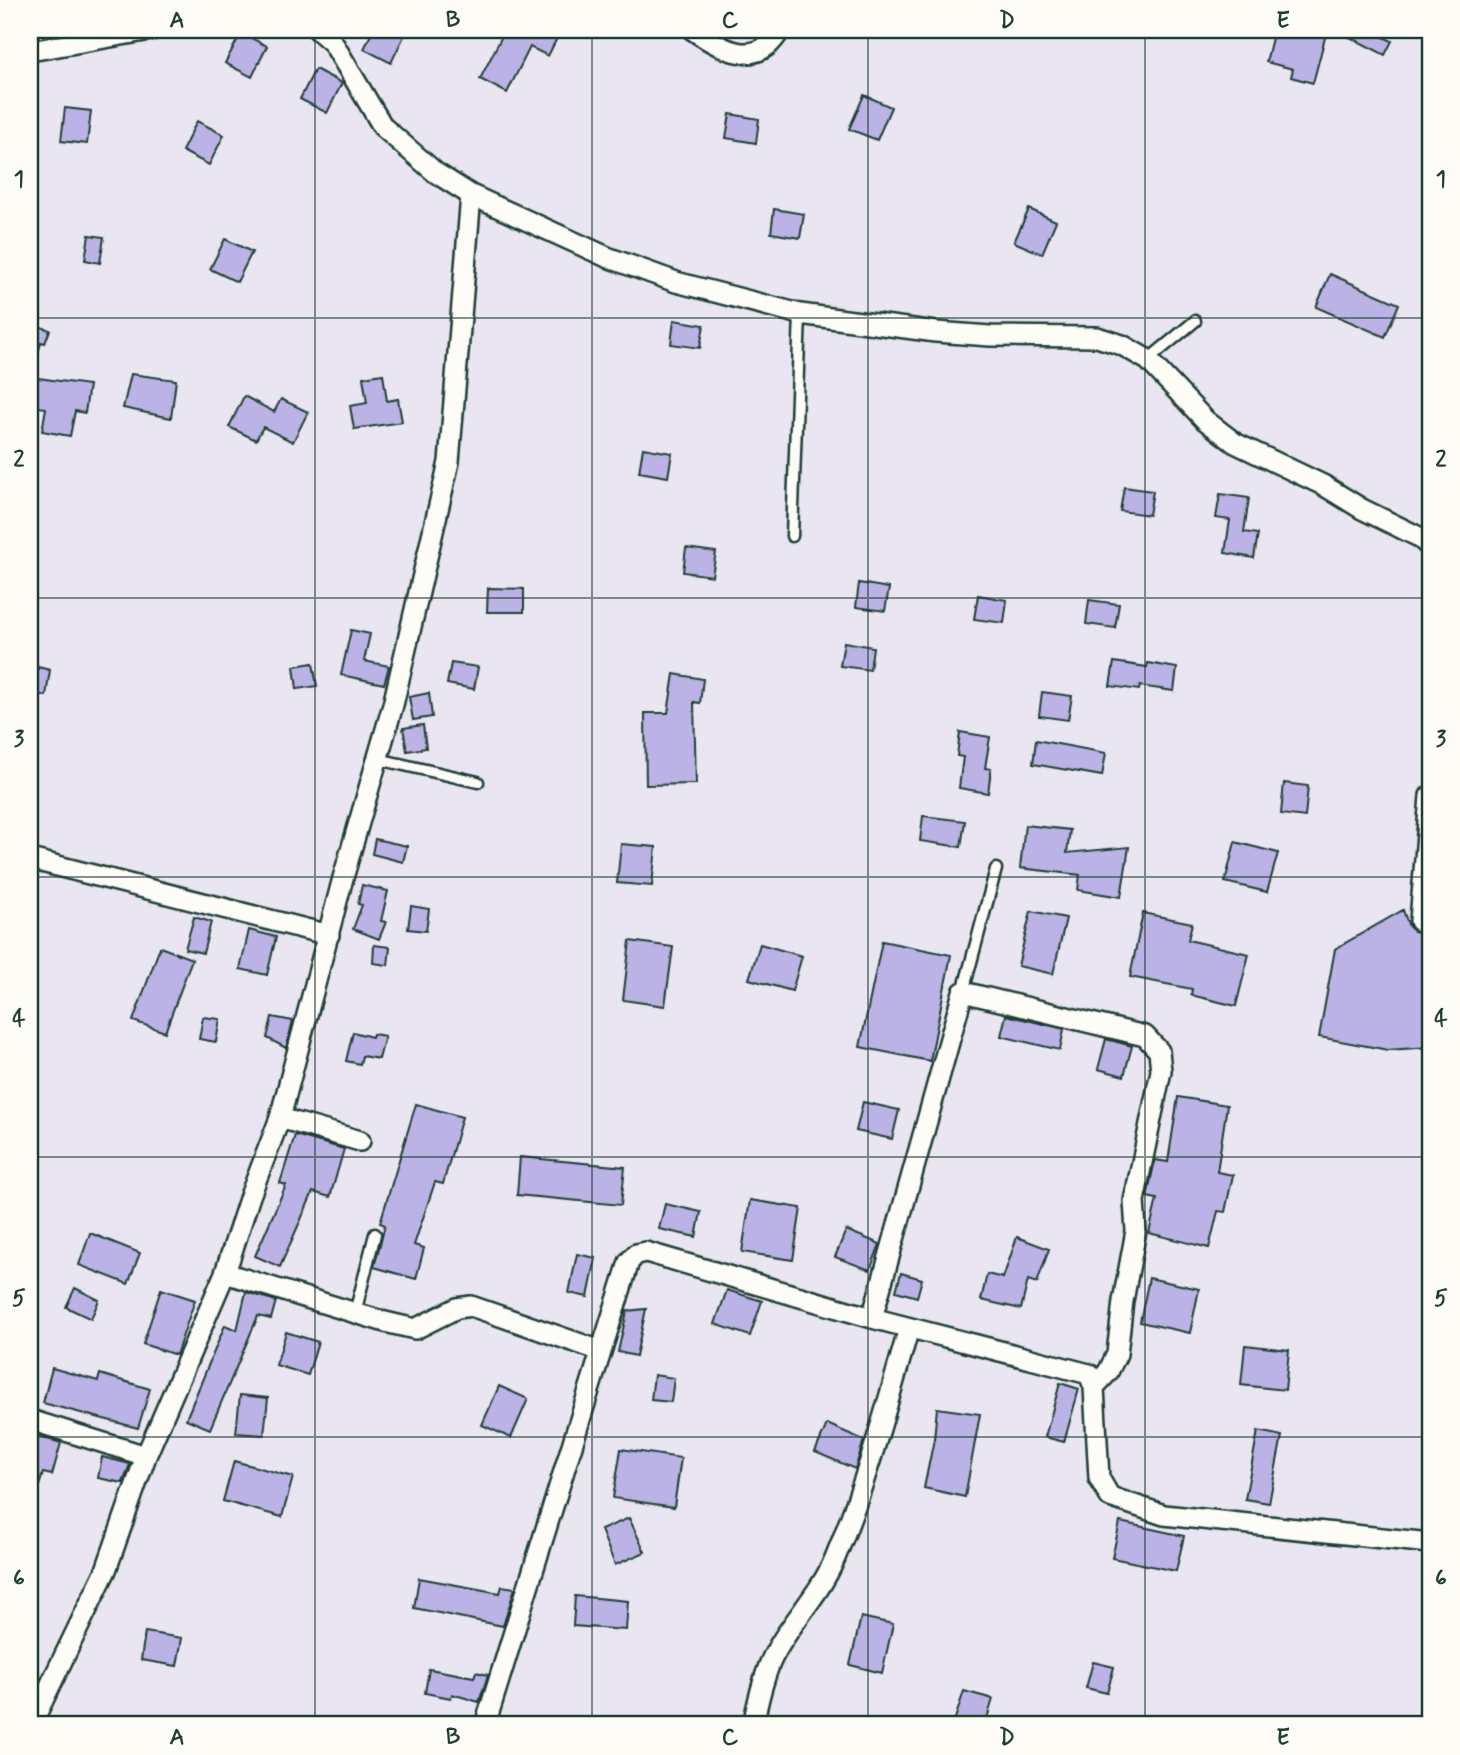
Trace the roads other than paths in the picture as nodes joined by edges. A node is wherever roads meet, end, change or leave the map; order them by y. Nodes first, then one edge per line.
1 (151, 30) edge
2 (318, 30) edge
3 (693, 30) edge
4 (780, 30) edge
5 (30, 51) edge
6 (471, 195) junction
7 (800, 314) junction
8 (1195, 321) dead end
9 (1148, 360) junction
10 (792, 536) dead end
11 (1430, 547) edge
12 (379, 759) junction
13 (478, 782) dead end
14 (1430, 796) edge
15 (30, 859) edge
16 (996, 869) dead end
17 (1420, 921) dead end
18 (329, 935) junction
19 (963, 992) junction
20 (280, 1118) junction
21 (360, 1141) dead end
22 (375, 1234) dead end
23 (225, 1273) junction
24 (355, 1313) junction
25 (872, 1318) junction
26 (909, 1328) junction
27 (601, 1351) junction
28 (1094, 1387) junction
29 (30, 1420) edge
30 (146, 1456) junction
31 (1430, 1543) edge
32 (32, 1725) edge
33 (485, 1725) edge
34 (753, 1725) edge

1 - 5 street
2 - 6 street
3 - 4 street
6 - 7 street
6 - 12 street
7 - 9 street
7 - 10 lane
8 - 9 lane
9 - 11 street
12 - 13 lane
12 - 18 street
14 - 17 street
15 - 18 street
16 - 19 lane
18 - 20 street
19 - 25 street
19 - 28 street
20 - 21 street
20 - 23 street
22 - 24 lane
23 - 24 street
23 - 30 street
24 - 27 street
25 - 26 street
25 - 27 street
26 - 28 street
26 - 34 street
27 - 33 street
28 - 31 street
29 - 30 street
30 - 32 street

